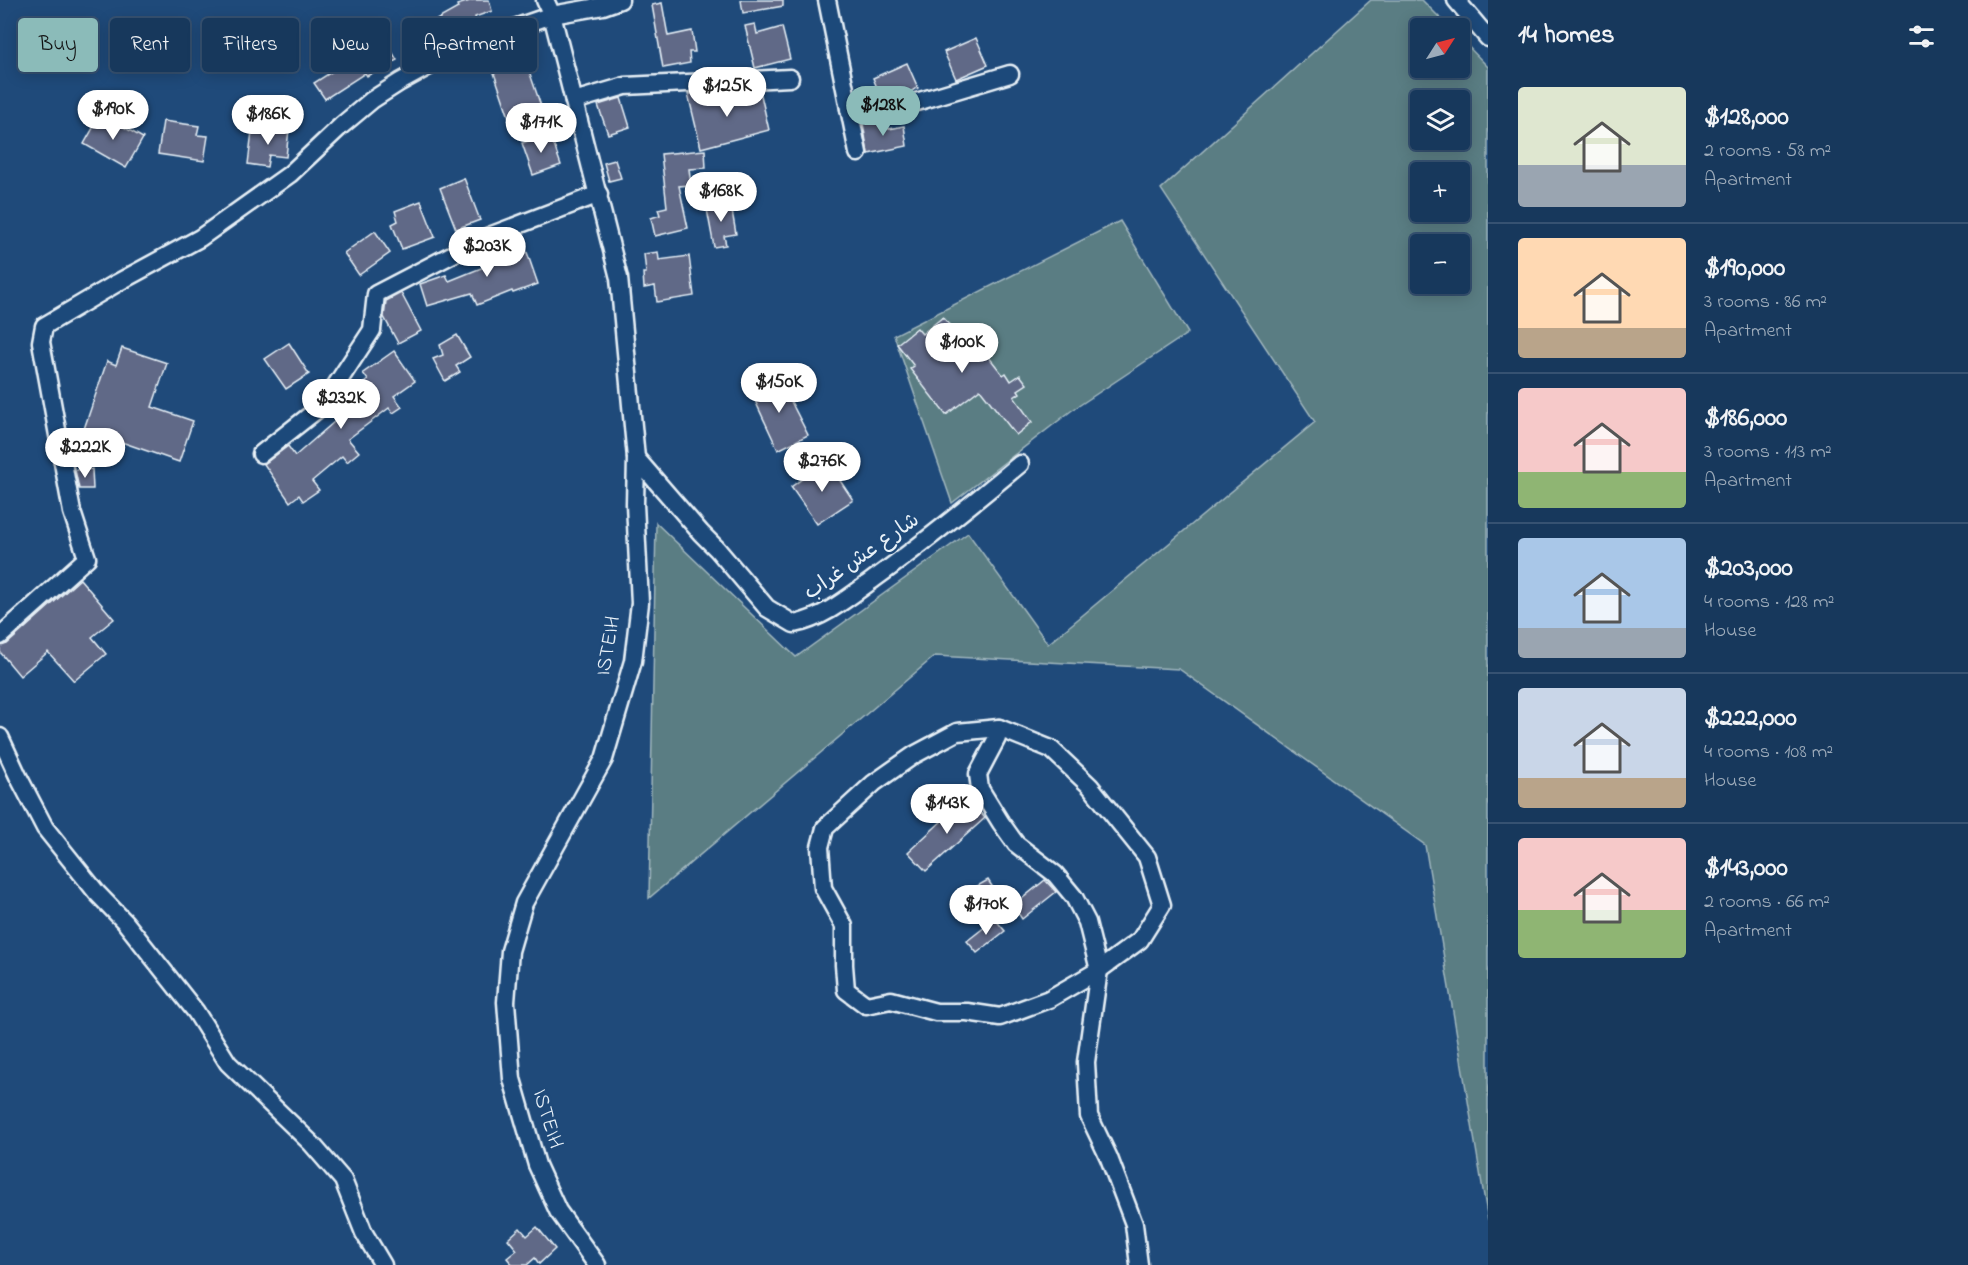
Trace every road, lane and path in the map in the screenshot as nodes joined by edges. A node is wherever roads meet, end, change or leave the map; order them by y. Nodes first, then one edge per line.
1 (620, 0) edge
2 (827, 0) edge
3 (1456, 0) edge
4 (549, 7) edge
5 (1488, 38) edge
6 (1010, 74) dead end
7 (790, 78) dead end
8 (574, 101) junction
9 (849, 109) junction
10 (858, 153) dead end
11 (599, 194) junction
12 (261, 453) dead end
13 (636, 458) junction
14 (1020, 464) dead end
15 (0, 636) edge
16 (999, 728) junction
17 (0, 737) edge
18 (1099, 970) junction
19 (383, 1265) edge
20 (597, 1265) edge
21 (1139, 1265) edge

1 - 4 street
2 - 9 street
3 - 5 street
4 - 8 street, ISTEIH
4 - 15 street
6 - 9 street
7 - 8 street
8 - 11 street, ISTEIH
9 - 10 street
11 - 12 street
11 - 13 street, ISTEIH
13 - 14 street, شارع عش غراب
13 - 20 street, ISTEIH
16 - 18 street
16 - 18 street
16 - 18 street
17 - 19 street
18 - 21 street

